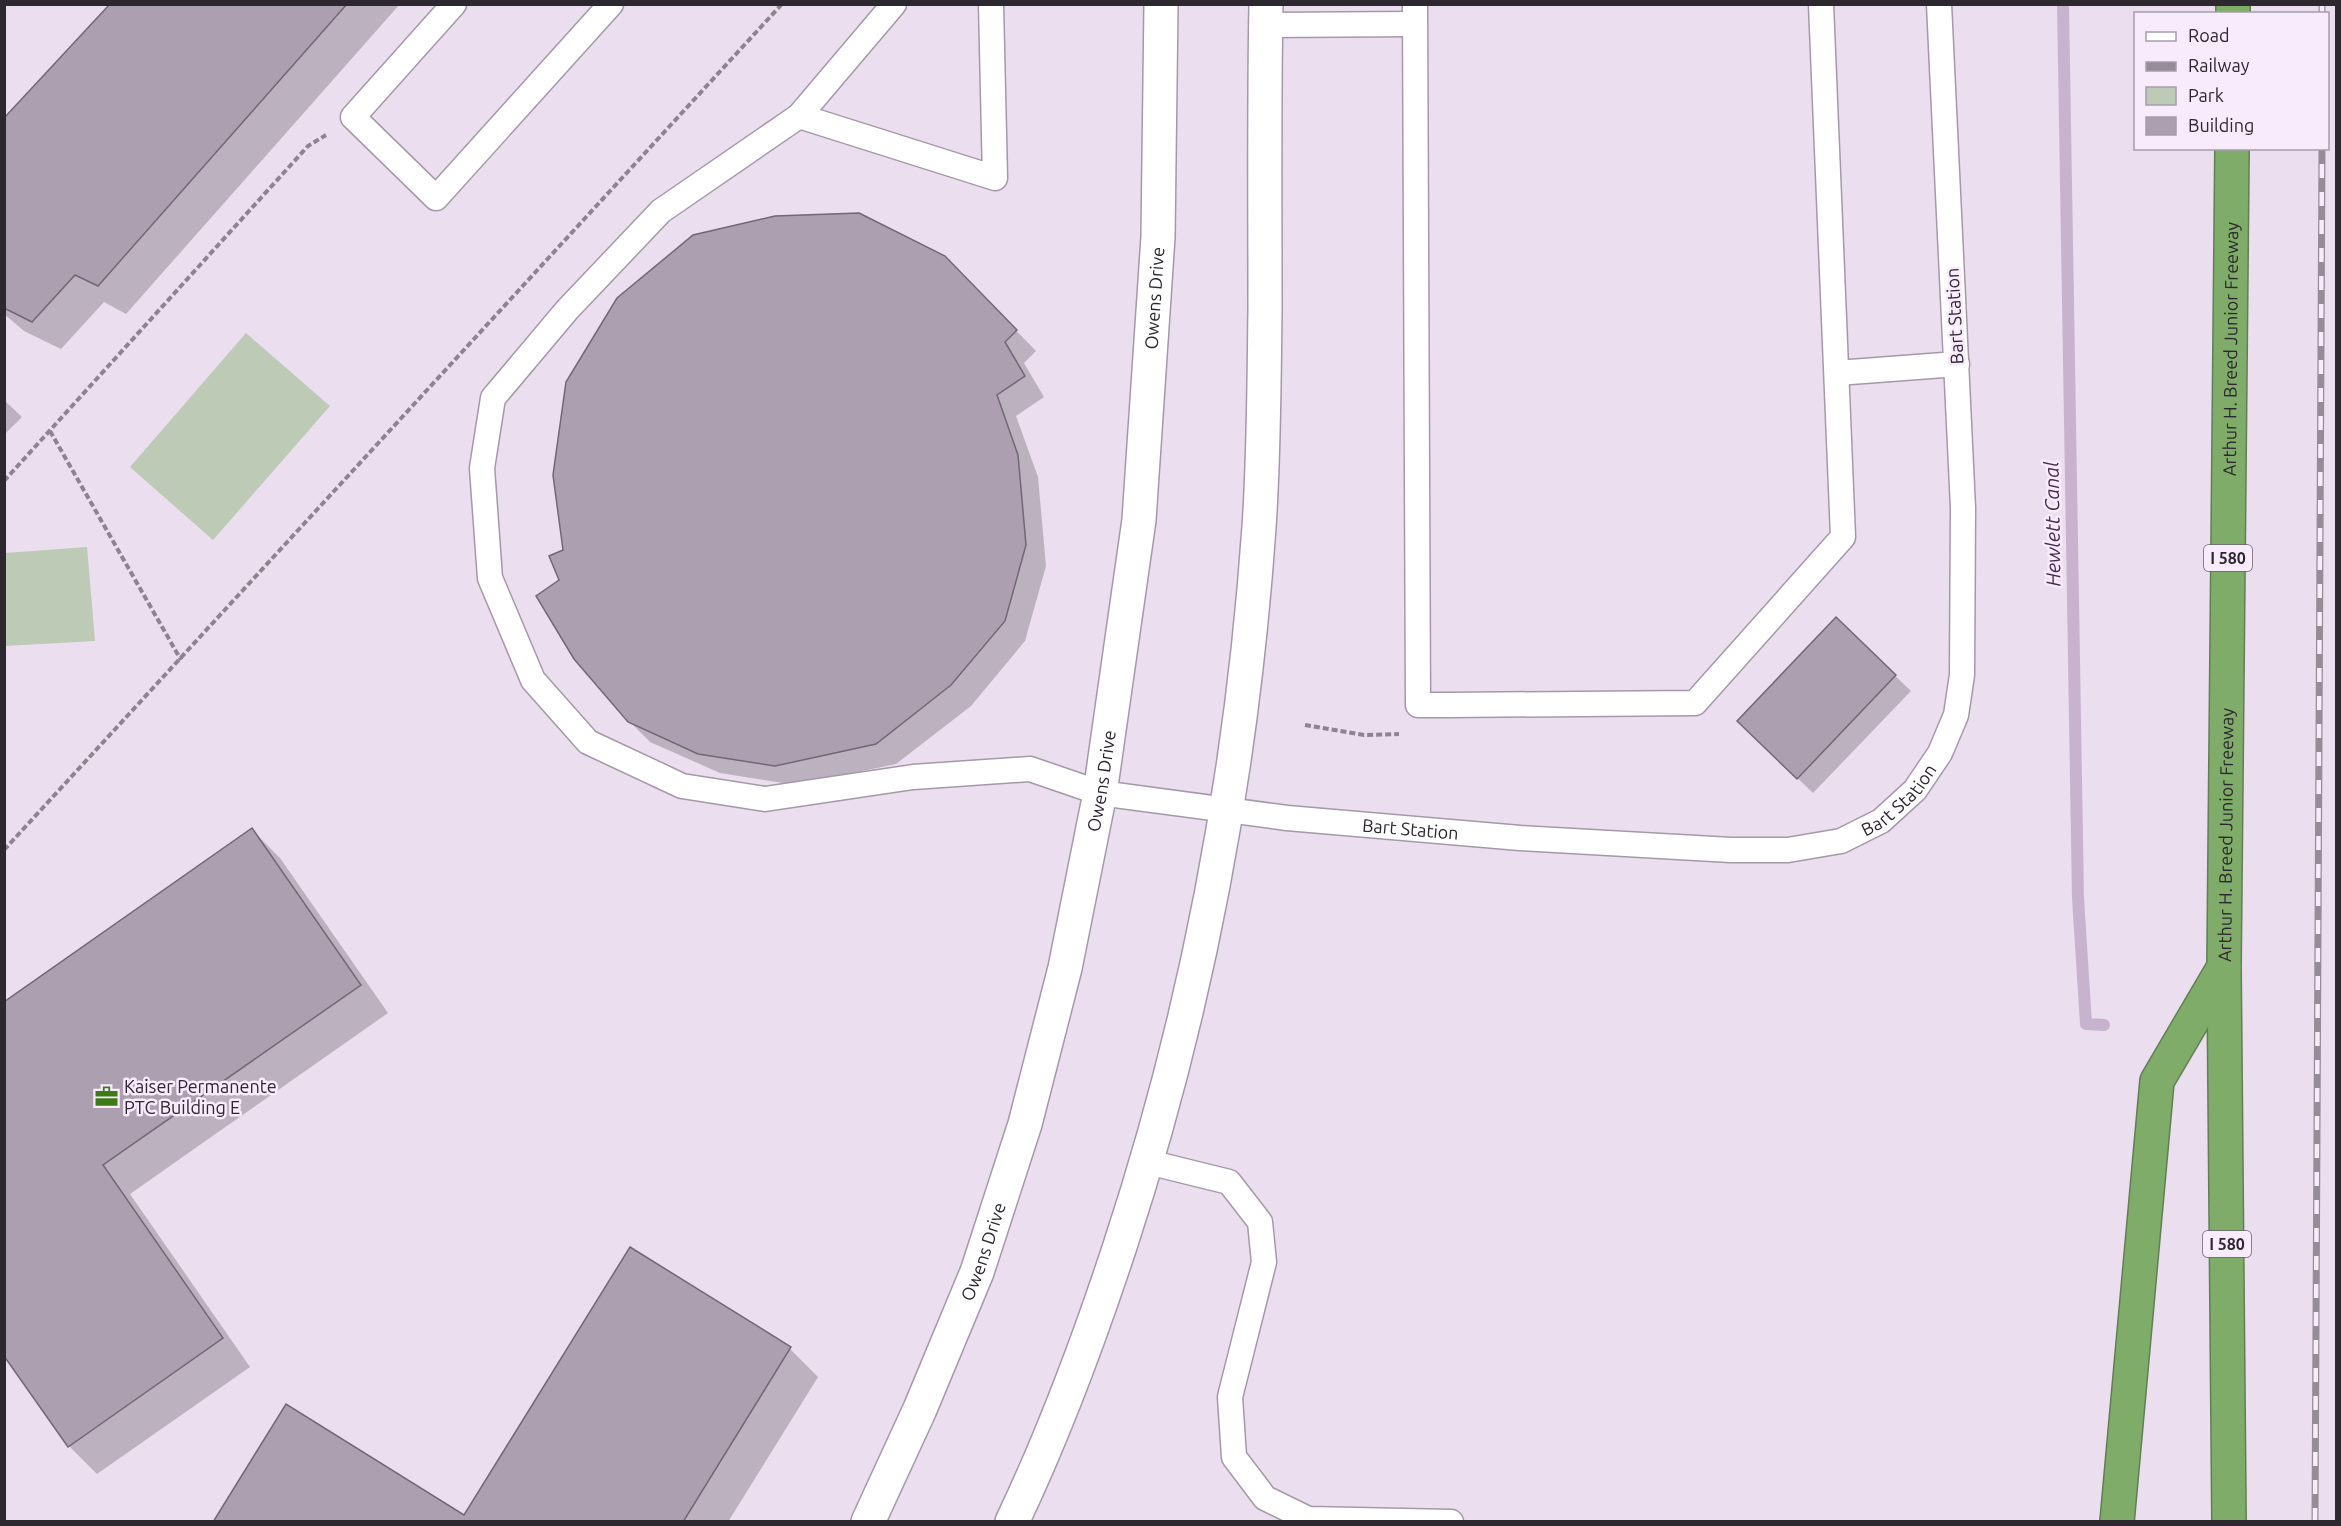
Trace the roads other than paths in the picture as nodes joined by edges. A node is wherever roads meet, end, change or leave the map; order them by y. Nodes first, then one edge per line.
1 (454, 4) edge
2 (611, 4) edge
3 (894, 4) edge
4 (991, 4) edge
5 (1161, 4) edge
6 (1821, 4) edge
7 (1939, 4) edge
8 (1415, 14) edge
9 (1266, 15) edge
10 (799, 116) junction
11 (2232, 150) edge
12 (1957, 364) junction
13 (1837, 373) junction
14 (1100, 793) junction
15 (1228, 811) junction
16 (2224, 967) junction
17 (1148, 1162) junction
18 (868, 1521) edge
19 (1012, 1521) edge
20 (1451, 1521) edge
21 (2117, 1521) edge
22 (2229, 1521) edge

1 - 2 lane
3 - 10 lane, Bart Station
4 - 10 lane
5 - 14 street, Owens Drive
6 - 13 lane
7 - 12 lane, Bart Station
8 - 9 lane
8 - 13 lane
9 - 15 street
10 - 14 lane, Bart Station
11 - 16 highway, Arthur H. Breed Junior Freeway / I 580
12 - 13 lane
12 - 15 lane, Bart Station
14 - 15 lane, Bart Station
14 - 18 street, Owens Drive
15 - 17 street
16 - 21 highway
16 - 22 highway, Arthur H. Breed Junior Freeway / I 580
17 - 19 street
17 - 20 lane

